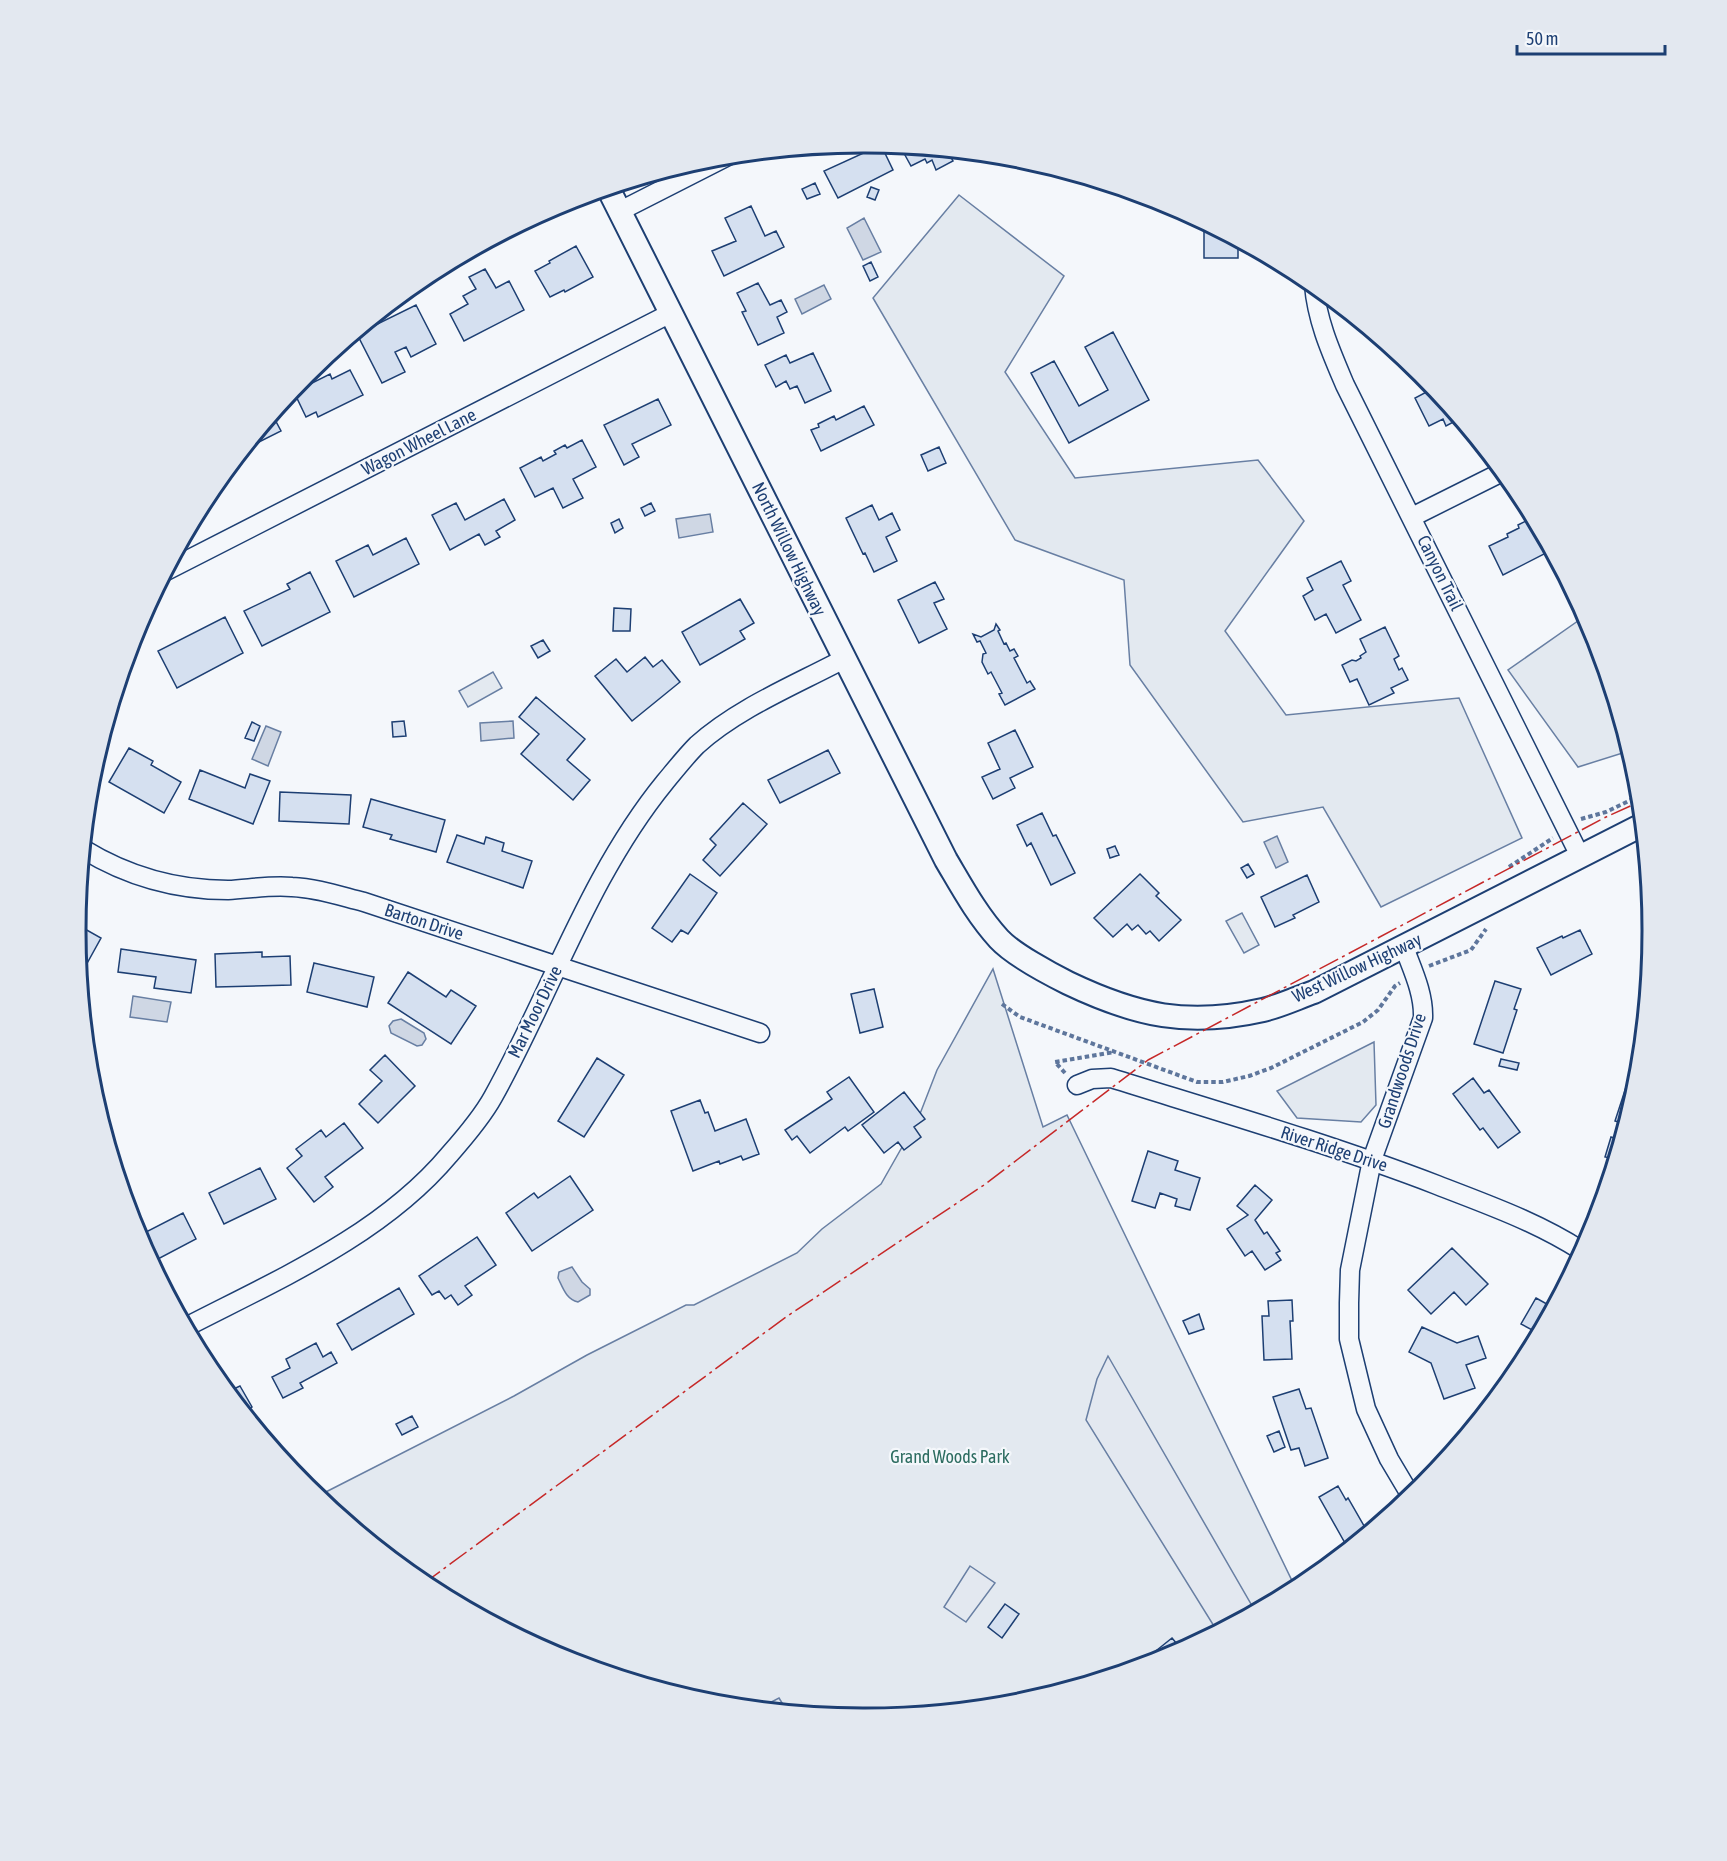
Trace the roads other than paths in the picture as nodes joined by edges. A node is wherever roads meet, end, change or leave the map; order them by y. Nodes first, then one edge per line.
1 (701, 170) edge
2 (611, 195) edge
3 (620, 211) junction
4 (1315, 297) edge
5 (672, 313) junction
6 (1494, 476) edge
7 (1412, 517) junction
8 (177, 565) edge
9 (844, 659) junction
10 (1635, 829) edge
11 (90, 852) edge
12 (1580, 856) junction
13 (974, 908) joint
14 (1404, 947) junction
15 (557, 966) junction
16 (760, 1033) dead end
17 (1077, 1085) dead end
18 (1372, 1160) junction
19 (1574, 1246) edge
20 (193, 1323) edge
21 (1406, 1488) edge

1 - 3 street
2 - 3 street, North Willow Highway
3 - 5 street, North Willow Highway
4 - 7 street, Canyon Trail
5 - 8 street, Wagon Wheel Lane
5 - 9 street, North Willow Highway
6 - 7 street
7 - 12 street, Canyon Trail
9 - 13 street, North Willow Highway
9 - 15 street, Mar Moor Drive
10 - 12 street, West Willow Highway
11 - 15 street, Barton Drive
12 - 14 street, West Willow Highway
13 - 14 street, West Willow Highway
14 - 18 street, Grandwoods Drive
15 - 16 street, Barton Drive
15 - 20 street, Mar Moor Drive
17 - 18 street, River Ridge Drive
18 - 19 street, River Ridge Drive
18 - 21 street, Grandwoods Drive

